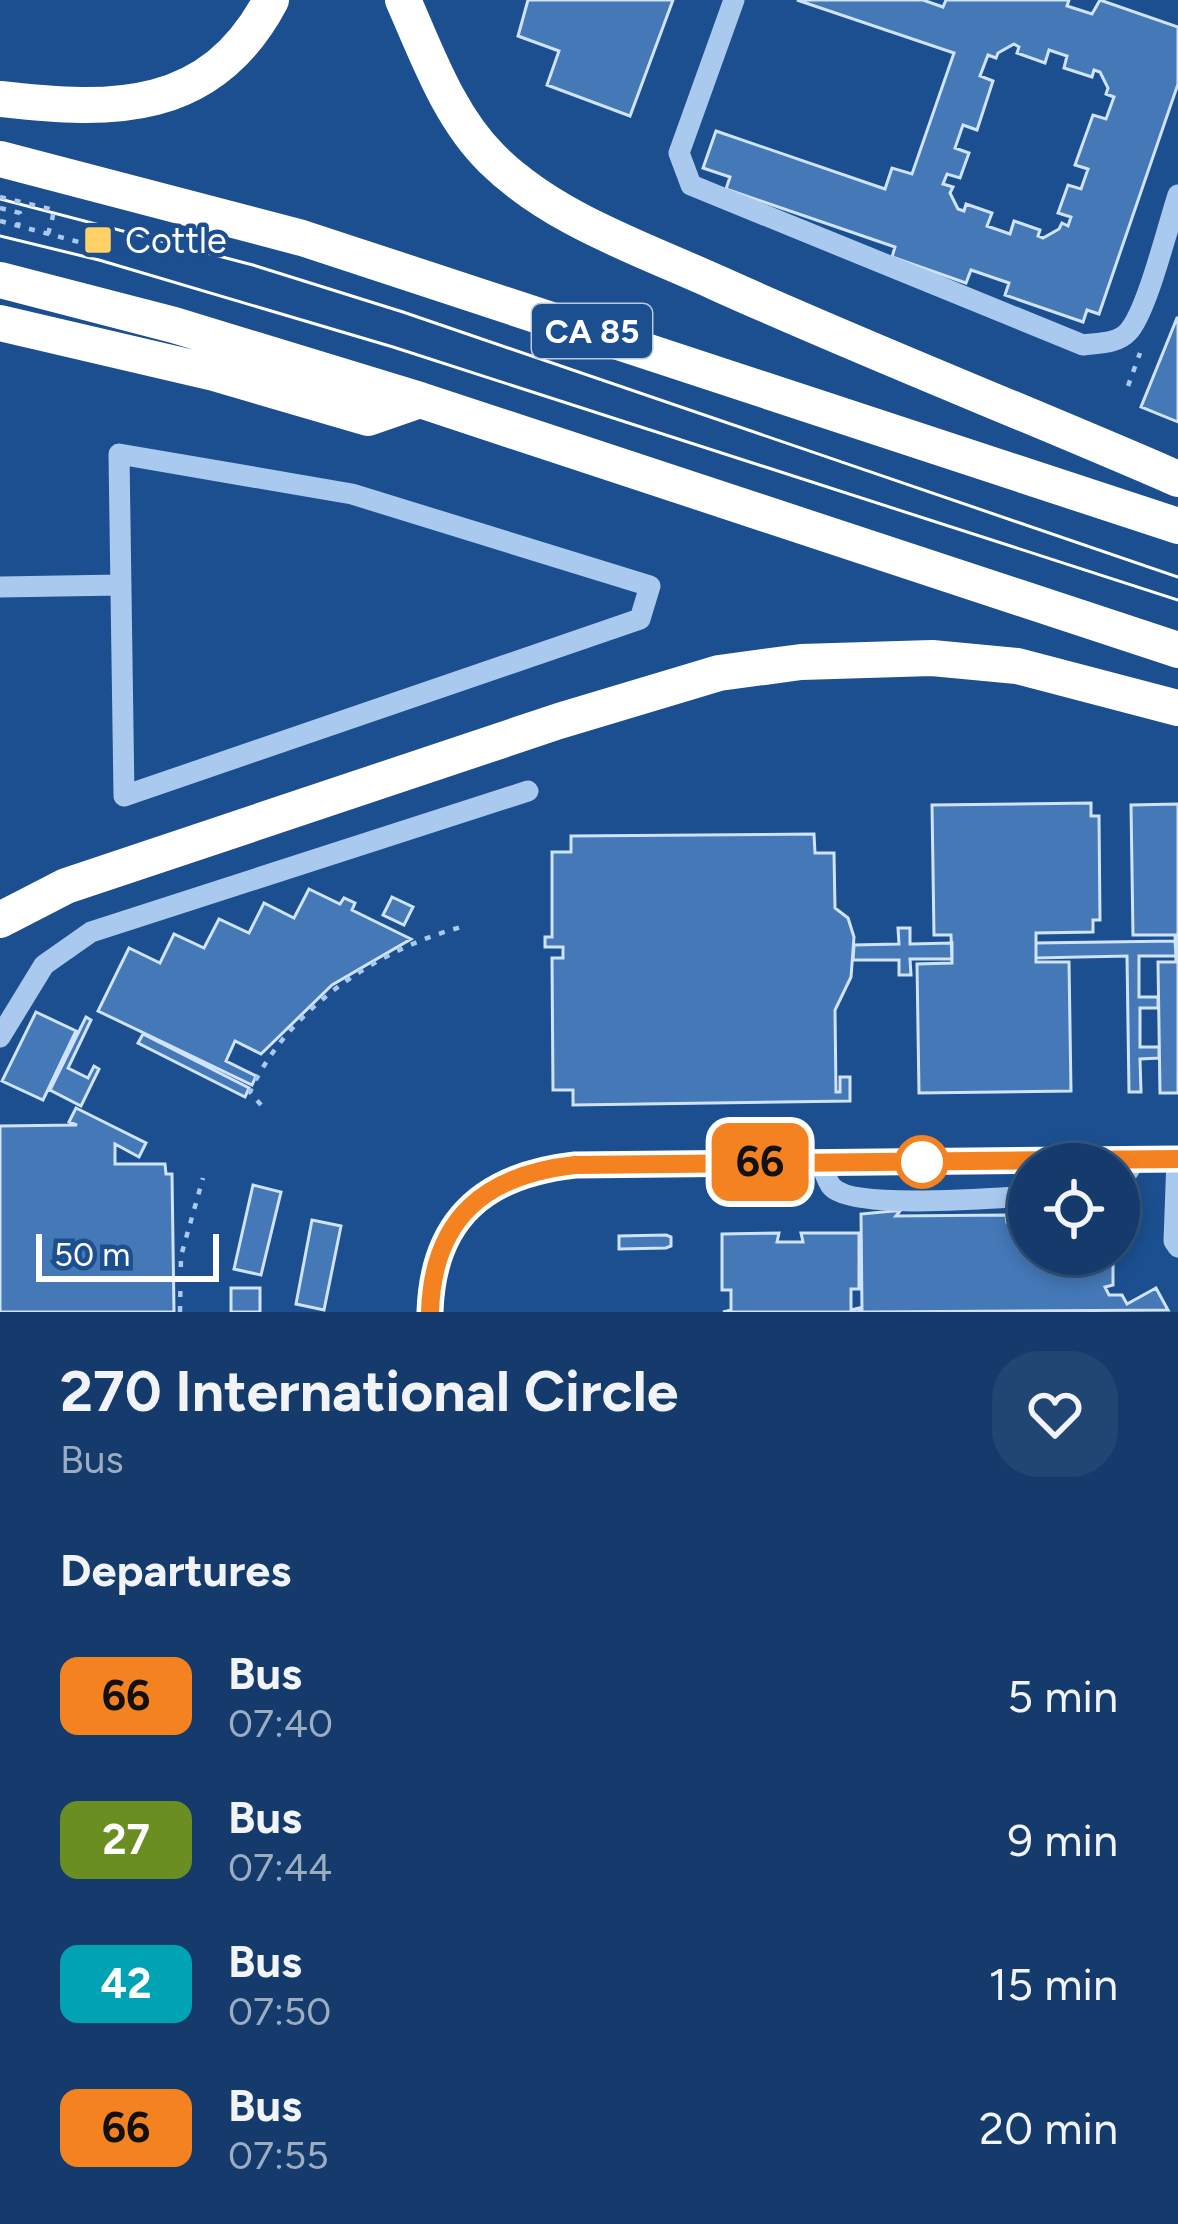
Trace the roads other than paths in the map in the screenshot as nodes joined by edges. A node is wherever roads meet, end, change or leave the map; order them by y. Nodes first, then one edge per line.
1 (271, 0) edge
2 (403, 0) edge
3 (734, 0) edge
4 (0, 99) edge
5 (0, 159) edge
6 (1178, 195) edge
7 (1154, 268) junction
8 (1178, 277) edge
9 (0, 280) edge
10 (0, 323) edge
11 (419, 400) junction
12 (1178, 479) edge
13 (1178, 526) edge
14 (121, 585) junction
15 (0, 587) edge
16 (1178, 650) edge
17 (1178, 708) edge
18 (528, 791) dead end
19 (0, 920) edge
20 (0, 1036) edge
21 (1140, 1158) edge
22 (1177, 1159) edge
23 (1008, 1160) edge
24 (821, 1162) junction
25 (1008, 1196) edge
26 (1178, 1247) edge
27 (430, 1312) edge

1 - 4 highway
2 - 12 highway
3 - 7 street
5 - 13 highway, CA 85
6 - 7 street
7 - 8 street
9 - 11 highway
10 - 11 highway
11 - 16 highway
14 - 14 street
14 - 15 street
17 - 19 highway
18 - 20 street
21 - 22 street
22 - 26 street
23 - 24 street
24 - 25 street
24 - 27 street

